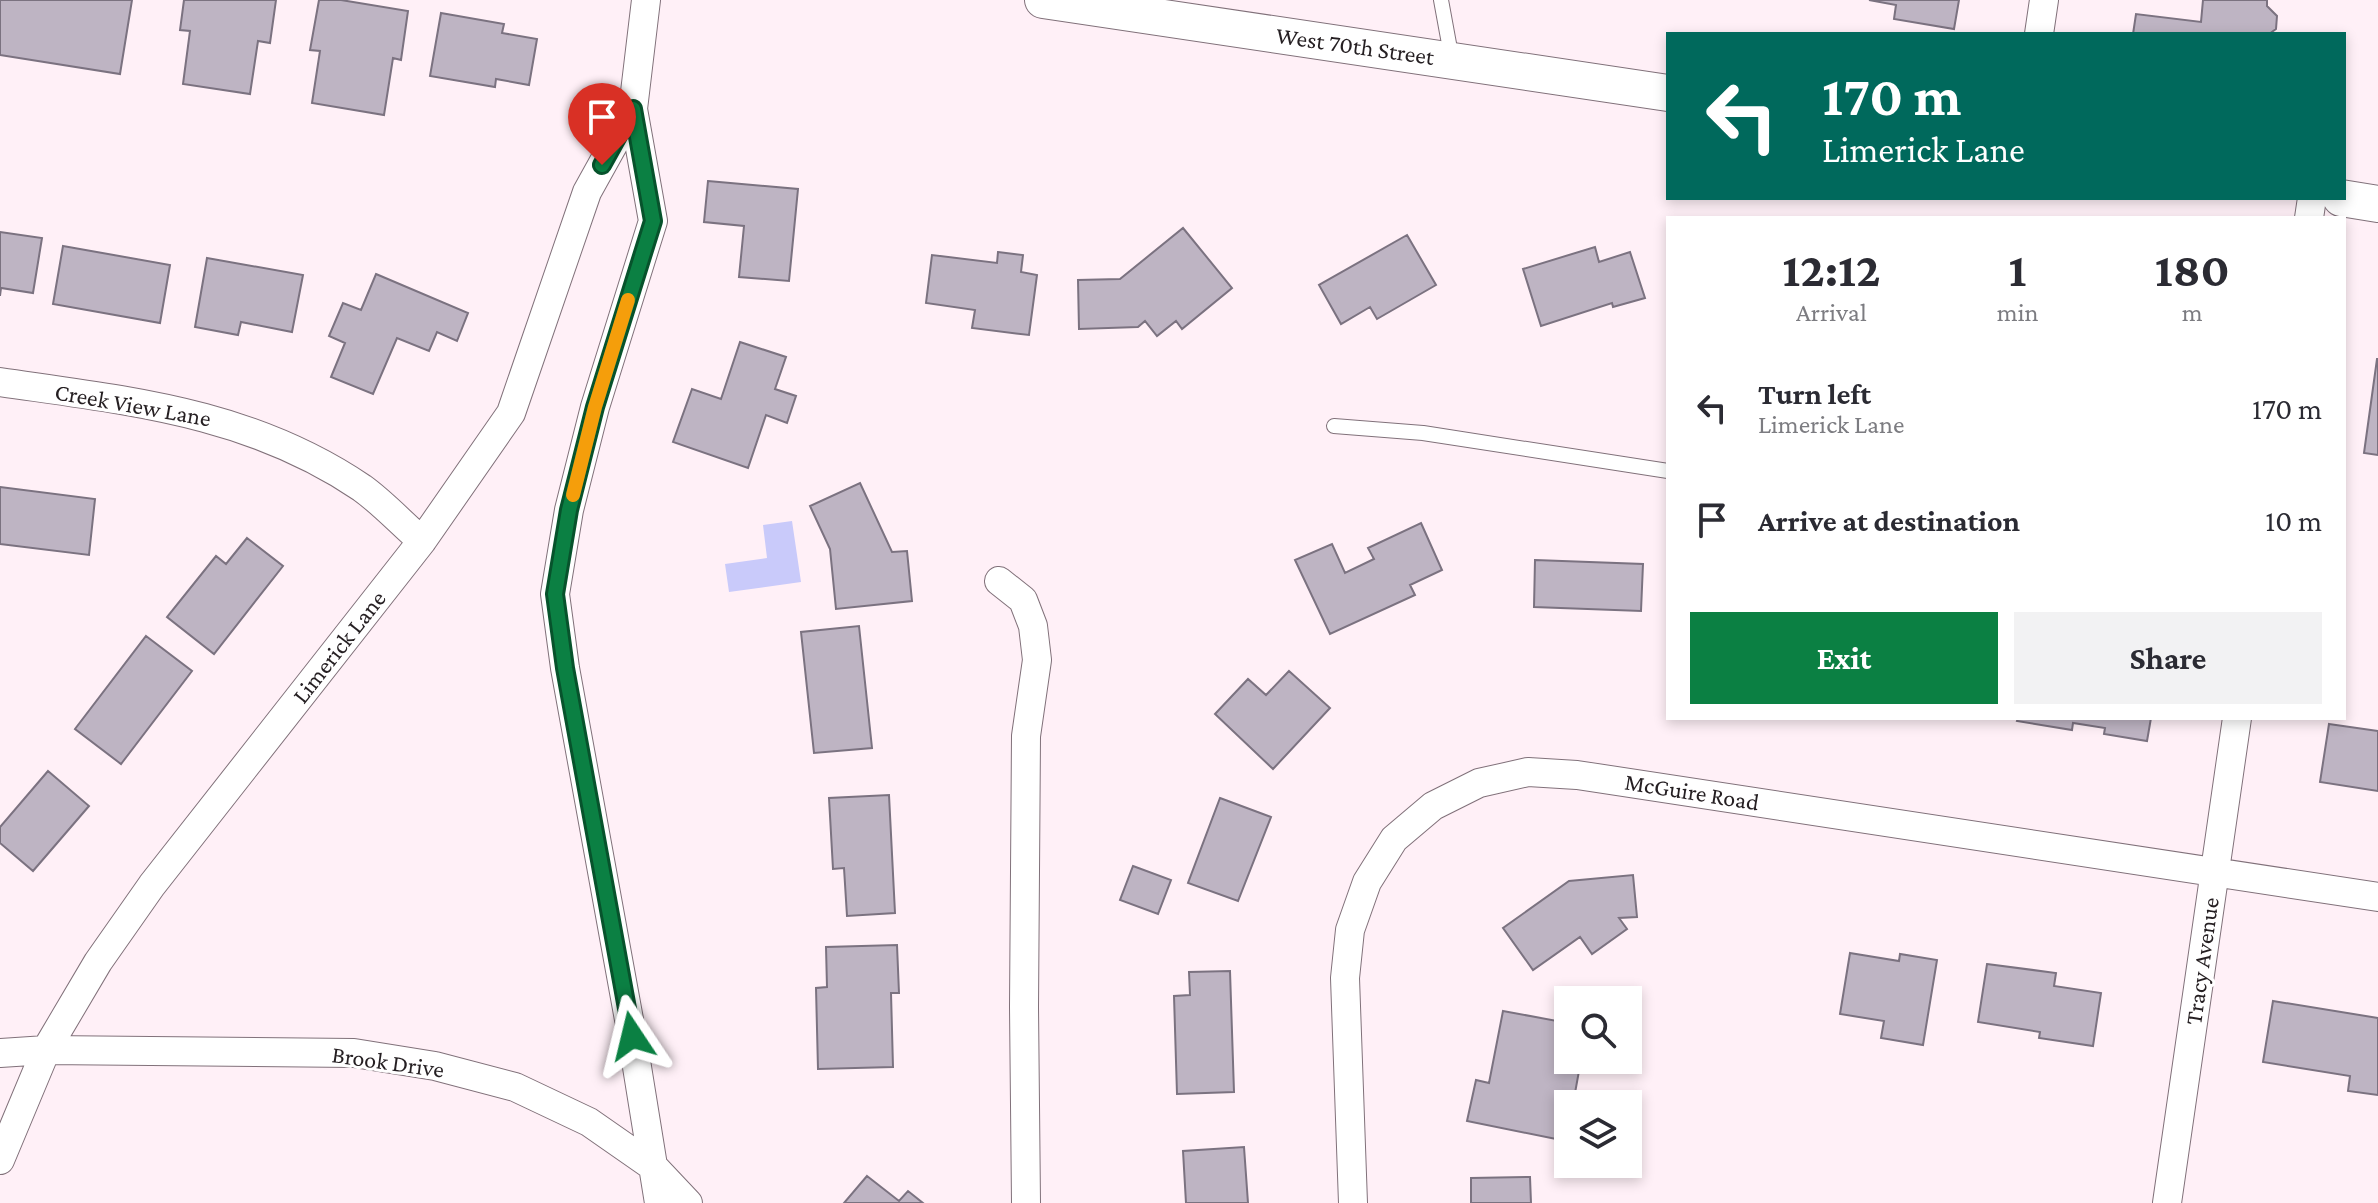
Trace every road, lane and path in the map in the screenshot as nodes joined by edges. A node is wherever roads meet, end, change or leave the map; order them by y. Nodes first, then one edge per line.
1 (646, 0) edge
2 (1043, 0) edge
3 (1441, 0) edge
4 (2044, 0) edge
5 (2039, 32) edge
6 (1452, 60) junction
7 (1666, 93) edge
8 (633, 109) junction
9 (2346, 199) edge
10 (2378, 204) edge
11 (0, 382) edge
12 (1334, 426) dead end
13 (1666, 471) edge
14 (422, 541) junction
15 (999, 581) dead end
16 (2237, 720) edge
17 (2215, 871) junction
18 (2378, 897) edge
19 (46, 1050) junction
20 (0, 1053) edge
21 (0, 1160) edge
22 (655, 1168) junction
23 (659, 1203) edge
24 (688, 1203) edge
25 (1026, 1203) edge
26 (1353, 1203) edge
27 (2167, 1203) edge

1 - 8 street
2 - 6 street, West 70th Street
3 - 6 lane
4 - 5 street
6 - 7 street, West 70th Street
8 - 14 street, Limerick Lane
8 - 22 street
9 - 10 street
11 - 14 street, Creek View Lane
12 - 13 lane
14 - 19 street, Limerick Lane
15 - 25 street
16 - 17 street, Tracy Avenue
17 - 18 street, McGuire Road
17 - 26 street, McGuire Road
17 - 27 street, Tracy Avenue
19 - 20 street, Brook Drive
19 - 21 street, Limerick Lane
19 - 22 street, Brook Drive
22 - 23 street
22 - 24 street, Brook Drive

